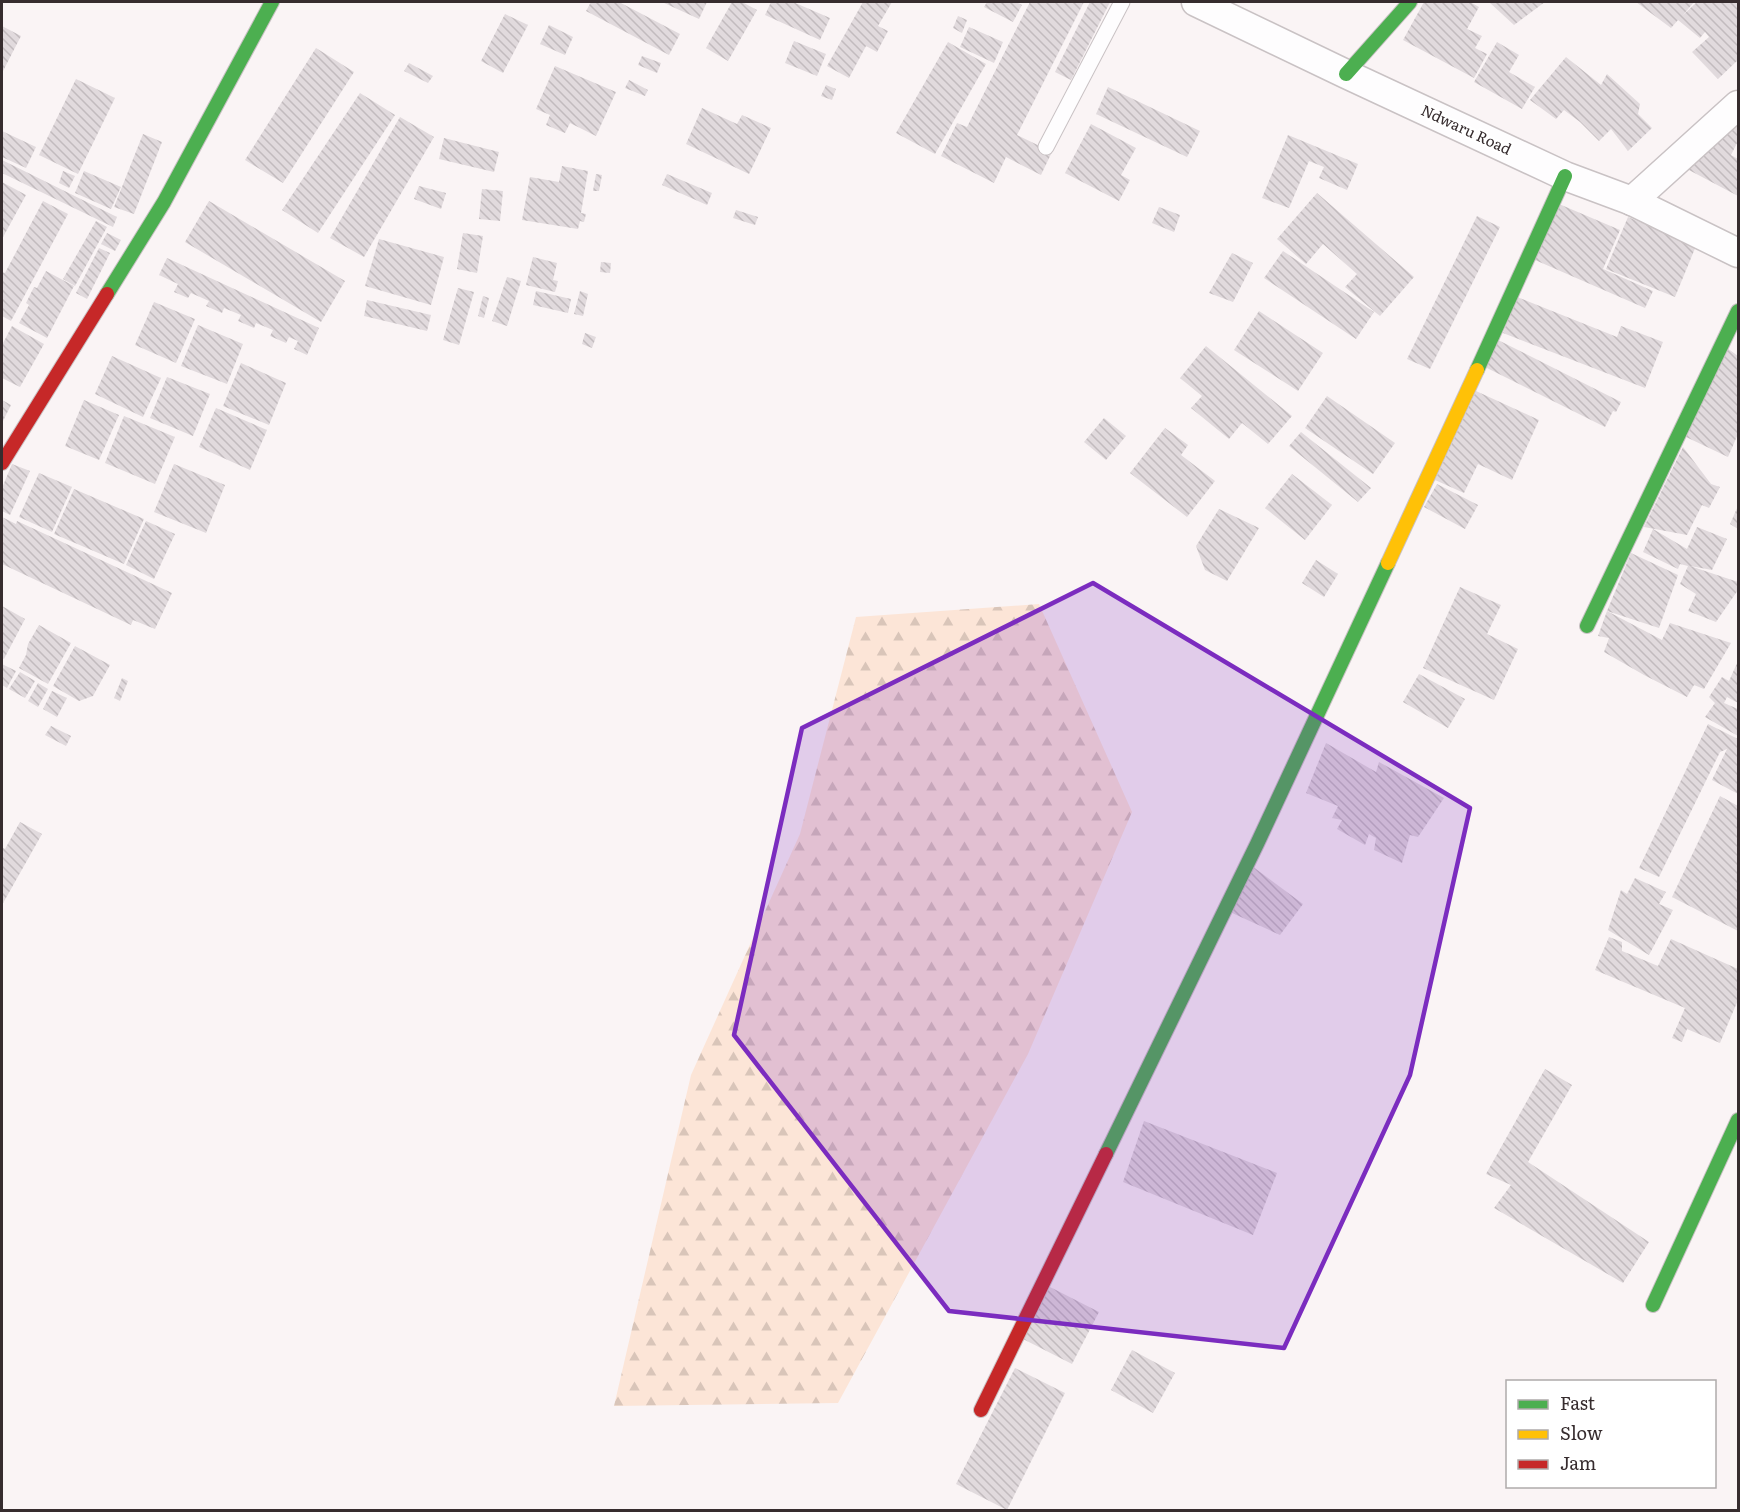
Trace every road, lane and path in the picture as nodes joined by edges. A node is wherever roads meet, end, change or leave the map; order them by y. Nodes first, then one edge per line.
1 (272, 2) edge
2 (1122, 2) edge
3 (1196, 2) edge
4 (1410, 2) edge
5 (1346, 74) junction
6 (1738, 105) edge
7 (1046, 147) dead end
8 (1565, 176) junction
9 (1632, 201) junction
10 (1738, 253) edge
11 (1738, 311) edge
12 (2, 463) edge
13 (1587, 626) dead end
14 (1738, 1120) edge
15 (1653, 1305) dead end
16 (981, 1410) dead end

1 - 12 street
2 - 7 lane
3 - 5 street, Ndwaru Road
4 - 5 street
5 - 8 street, Ndwaru Road
6 - 9 street
8 - 9 street, Ndwaru Road
8 - 16 street
9 - 10 street, Ndwaru Road
11 - 13 street
14 - 15 street

